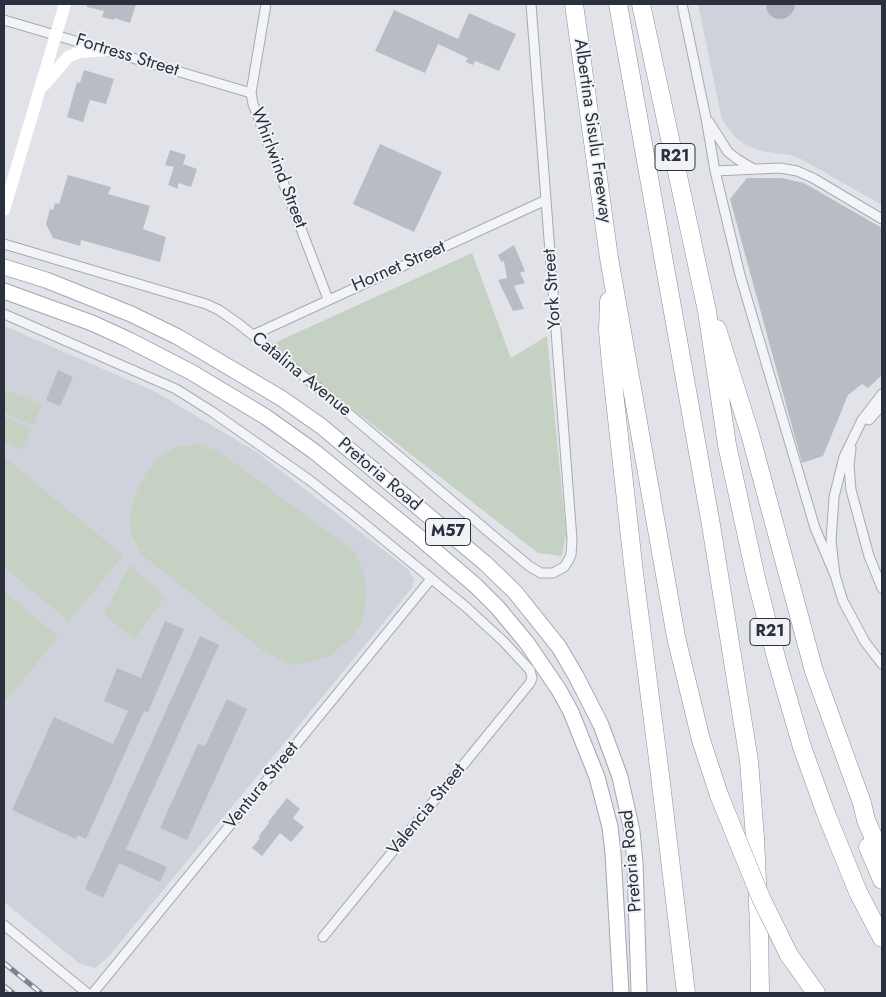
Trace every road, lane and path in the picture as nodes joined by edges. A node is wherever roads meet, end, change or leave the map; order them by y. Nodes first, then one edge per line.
1 (65, 4) edge
2 (266, 4) edge
3 (531, 4) edge
4 (574, 4) edge
5 (618, 4) edge
6 (642, 4) edge
7 (682, 4) edge
8 (4, 20) edge
9 (56, 34) junction
10 (108, 50) junction
11 (40, 90) junction
12 (251, 92) junction
13 (706, 118) junction
14 (753, 168) junction
15 (715, 171) junction
16 (546, 200) junction
17 (4, 210) edge
18 (882, 219) edge
19 (4, 244) edge
20 (609, 258) junction
21 (4, 267) edge
22 (4, 291) edge
23 (328, 299) junction
24 (707, 311) junction
25 (4, 314) edge
26 (253, 335) junction
27 (882, 394) edge
28 (882, 405) edge
29 (853, 438) junction
30 (559, 571) joint
31 (835, 575) junction
32 (431, 579) junction
33 (882, 588) edge
34 (882, 664) edge
35 (814, 671) junction
36 (862, 803) junction
37 (882, 839) edge
38 (882, 857) edge
39 (882, 880) edge
40 (4, 925) edge
41 (323, 937) dead end
42 (882, 938) edge
43 (87, 993) edge
44 (93, 993) edge
45 (621, 993) edge
46 (639, 993) edge
47 (686, 993) edge
48 (760, 993) edge
49 (816, 993) edge

1 - 9 street
2 - 12 street, Whirlwind Street
3 - 16 street, York Street
4 - 20 highway, Albertina Sisulu Freeway
5 - 48 highway
6 - 24 highway, R21
7 - 13 street
8 - 9 street, Fortress Street
9 - 10 street, Fortress Street
9 - 11 street
10 - 11 street
10 - 12 street, Fortress Street
11 - 17 street
12 - 23 street, Whirlwind Street
13 - 14 street
13 - 15 street
14 - 15 street
14 - 18 street
15 - 31 street
16 - 23 street, Hornet Street
16 - 30 street, York Street
19 - 26 street, Catalina Avenue
20 - 47 highway
20 - 49 highway, bridge
21 - 46 main road, Pretoria Road / M57
22 - 45 main road, Pretoria Road / M57
23 - 26 street, Hornet Street
24 - 35 highway
24 - 42 highway, R21
25 - 32 street
26 - 30 street, Catalina Avenue
27 - 29 street
28 - 29 street
29 - 31 street
29 - 33 street
31 - 34 street
32 - 41 street, Valencia Street
32 - 44 street, Ventura Street
35 - 36 highway
35 - 39 highway
36 - 37 highway
36 - 38 highway
40 - 43 street

